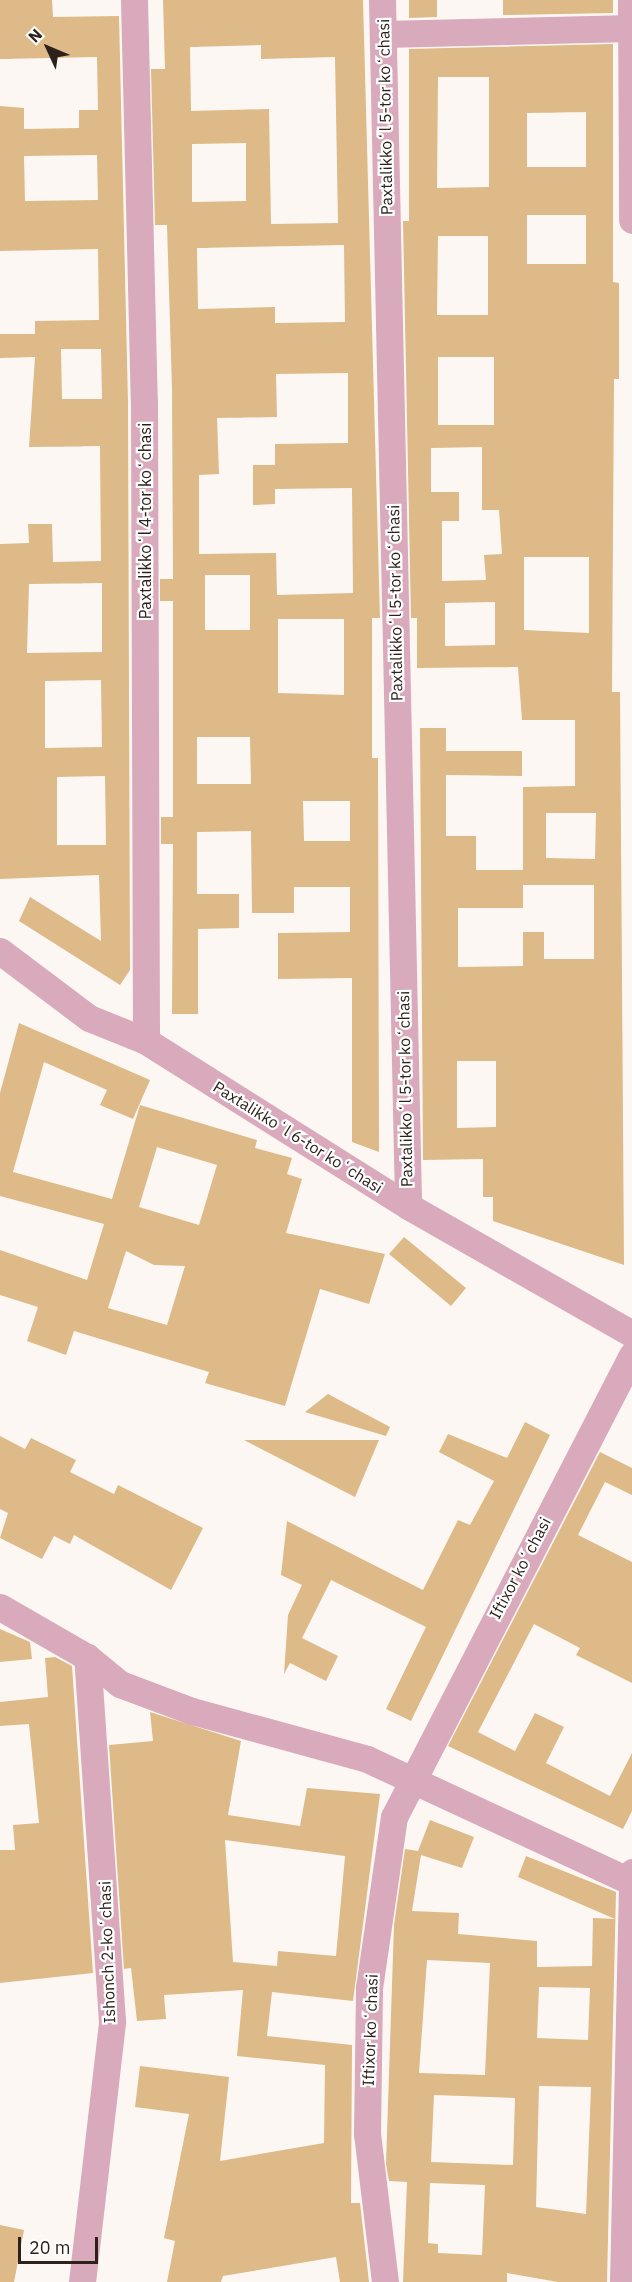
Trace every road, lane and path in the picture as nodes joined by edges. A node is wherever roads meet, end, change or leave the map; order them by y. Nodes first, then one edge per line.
1 (134, 0) edge
2 (382, 0) edge
3 (630, 0) edge
4 (631, 28) edge
5 (383, 34) junction
6 (632, 220) edge
7 (0, 951) edge
8 (146, 1041) junction
9 (408, 1206) junction
10 (632, 1334) edge
11 (632, 1355) edge
12 (0, 1607) edge
13 (87, 1657) junction
14 (409, 1781) junction
15 (631, 1878) edge
16 (82, 2282) edge
17 (385, 2282) edge
18 (623, 2282) edge

1 - 8 street, Paxtalikkoʻl 4-tor koʻchasi
2 - 5 street, Paxtalikkoʻl 5-tor koʻchasi
3 - 4 street
4 - 5 street
4 - 6 street
5 - 9 street, Paxtalikkoʻl 5-tor koʻchasi
7 - 8 street, Paxtalikkoʻl 6-tor koʻchasi
8 - 9 street, Paxtalikkoʻl 6-tor koʻchasi
9 - 10 street, Paxtalikkoʻl 6-tor koʻchasi
11 - 14 street, Iftixor koʻchasi
12 - 13 street
13 - 14 street
13 - 16 street, Ishonch 2-koʻchasi
14 - 15 street
14 - 17 street, Iftixor koʻchasi
15 - 18 street

